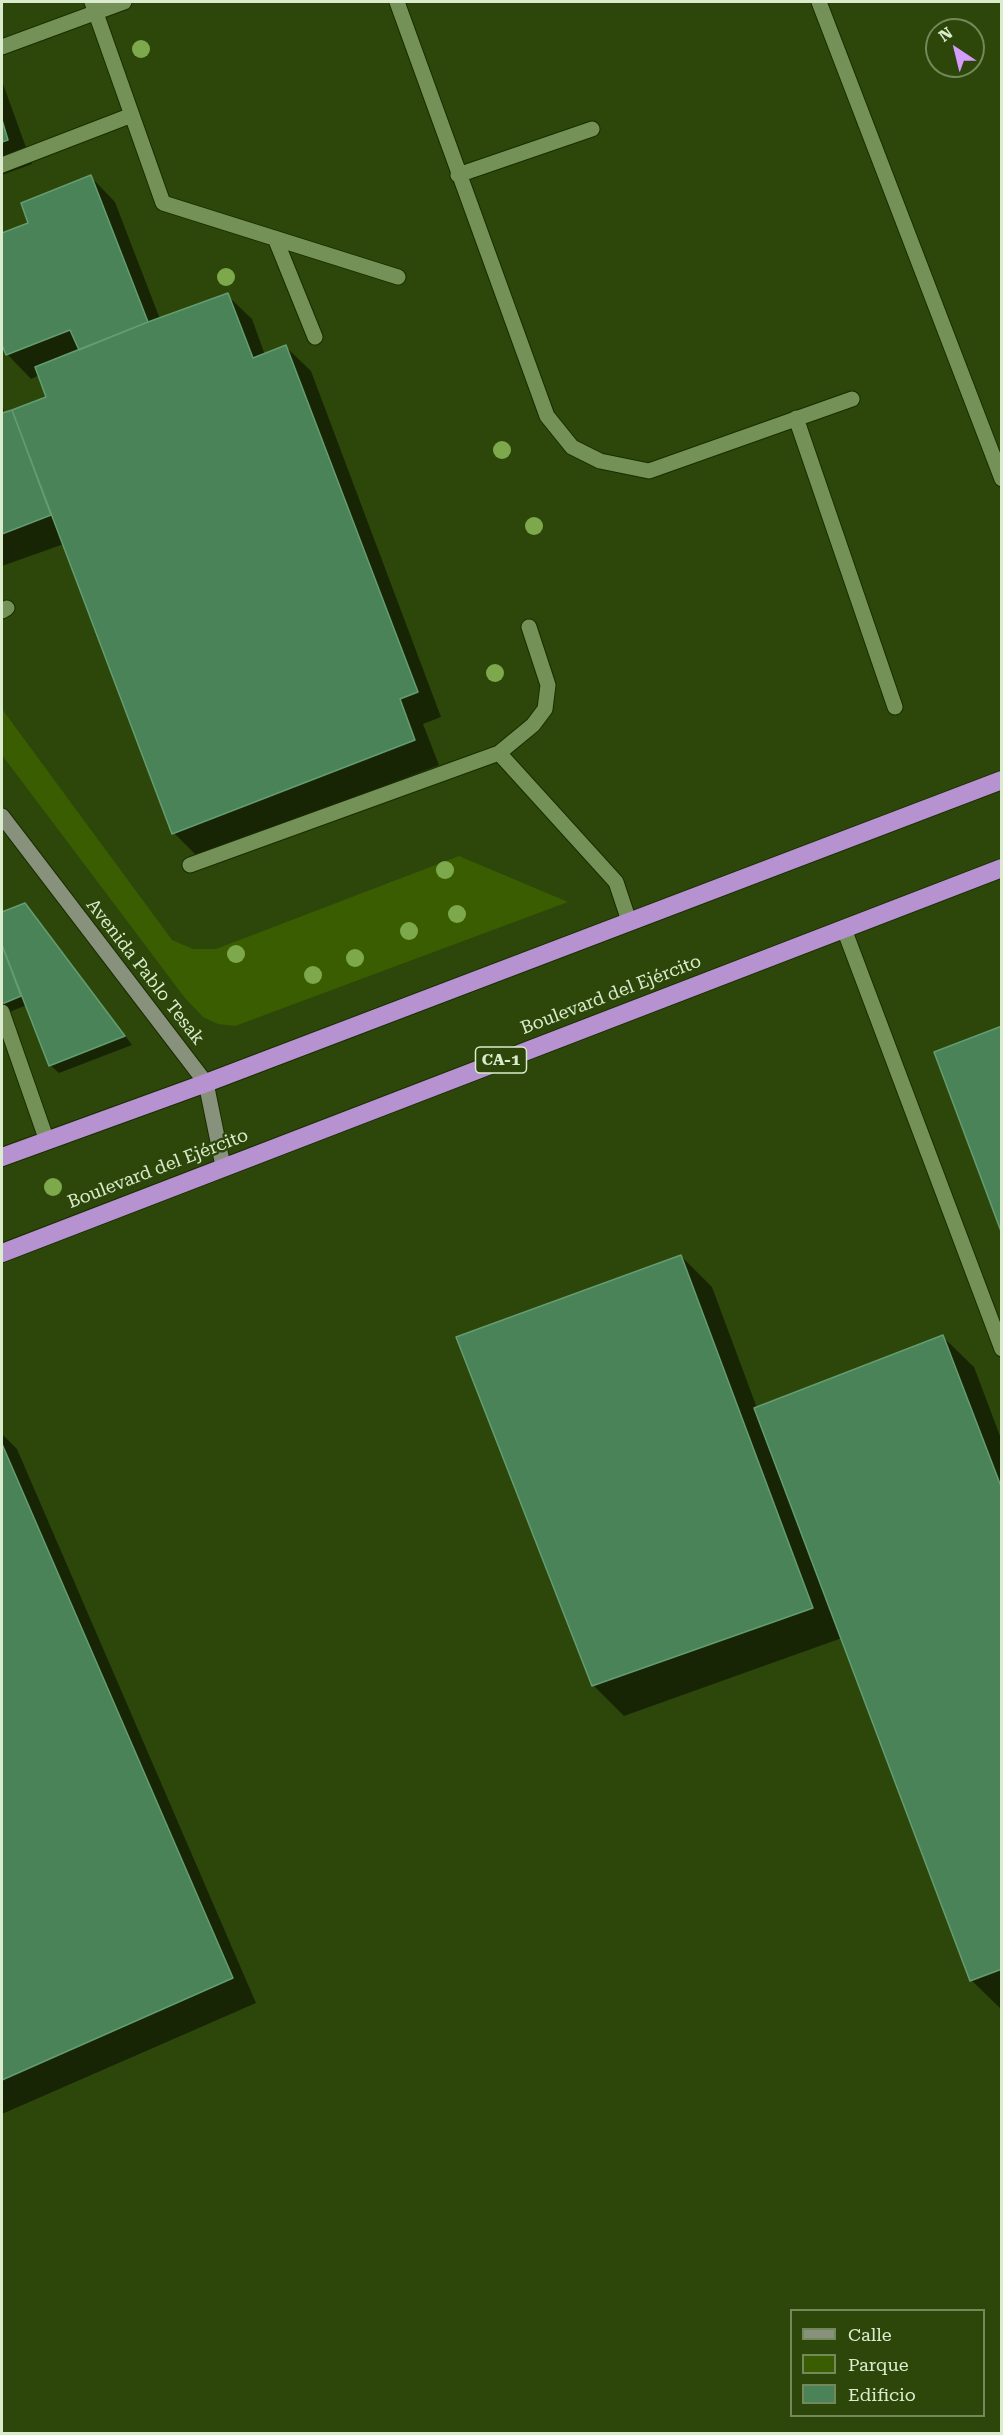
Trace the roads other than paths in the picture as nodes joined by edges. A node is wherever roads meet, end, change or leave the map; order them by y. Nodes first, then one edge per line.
1 (124, 2) edge
2 (397, 2) edge
3 (819, 2) edge
4 (94, 7) edge
5 (2, 47) edge
6 (132, 115) junction
7 (592, 129) dead end
8 (2, 165) edge
9 (458, 175) junction
10 (275, 238) junction
11 (398, 277) dead end
12 (315, 337) dead end
13 (852, 399) dead end
14 (796, 418) junction
15 (1002, 478) edge
16 (529, 627) dead end
17 (895, 707) dead end
18 (499, 753) junction
19 (1002, 780) edge
20 (2, 816) edge
21 (190, 865) dead end
22 (1002, 868) edge
23 (629, 921) junction
24 (844, 929) junction
25 (2, 1012) edge
26 (206, 1083) junction
27 (47, 1141) junction
28 (2, 1157) edge
29 (223, 1166) junction
30 (2, 1253) edge
31 (1002, 1349) edge

1 - 4 lane
2 - 9 lane
3 - 15 lane
4 - 5 lane
4 - 6 lane
6 - 8 lane
6 - 10 lane
7 - 9 lane
9 - 14 lane
10 - 11 lane
10 - 12 lane
13 - 14 lane
14 - 17 lane
16 - 18 lane
18 - 21 lane
18 - 23 lane
19 - 23 highway
20 - 26 street, Avenida Pablo Tesak
22 - 24 highway, Boulevard del Ejército / CA-1
23 - 26 highway
24 - 29 highway, Boulevard del Ejército / CA-1
24 - 31 lane
25 - 27 lane
26 - 27 highway
26 - 29 street, Avenida Pablo Tesak
27 - 28 highway
29 - 30 highway, Boulevard del Ejército / CA-1

